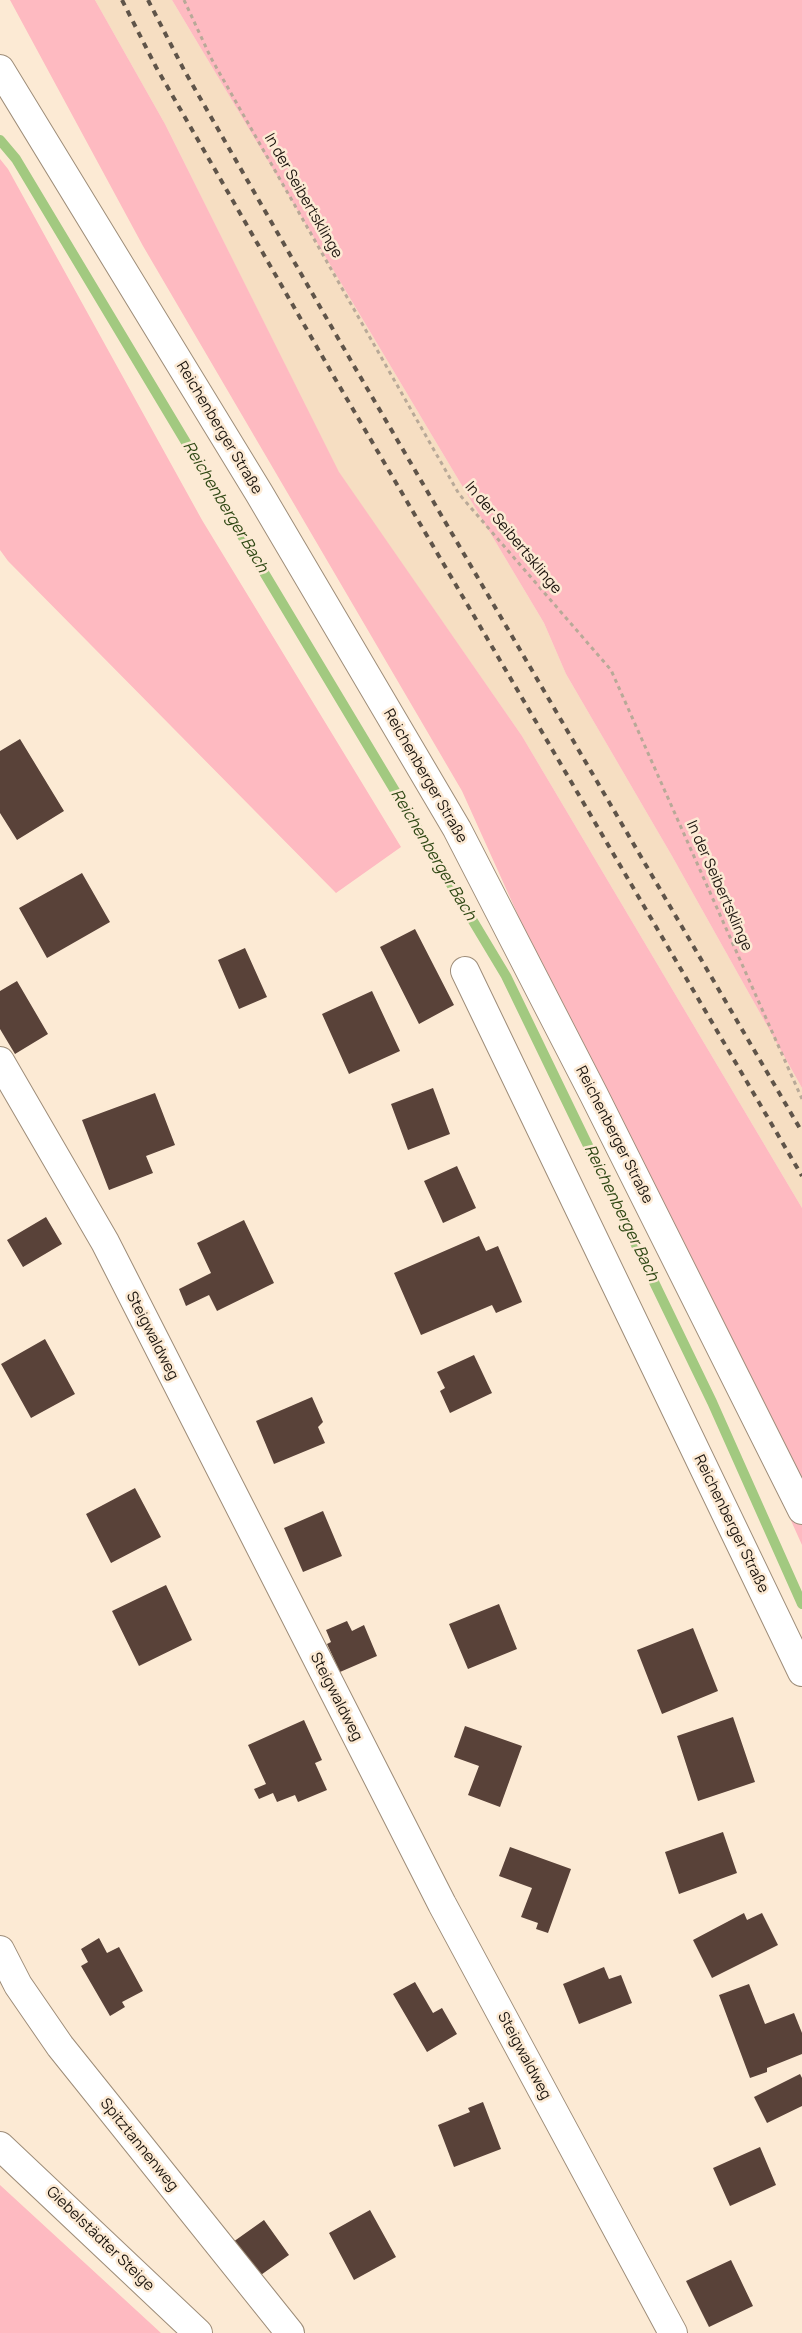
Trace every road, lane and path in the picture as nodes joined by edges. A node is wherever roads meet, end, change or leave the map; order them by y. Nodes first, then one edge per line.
1 (184, 0) edge
2 (0, 69) edge
3 (464, 971) dead end
4 (0, 1061) edge
5 (802, 1099) edge
6 (802, 1510) edge
7 (802, 1672) edge
8 (0, 1950) edge
9 (0, 2146) edge
10 (198, 2333) edge
11 (290, 2333) edge
12 (672, 2333) edge

1 - 5 path, In der Seibertsklinge
2 - 6 street, Reichenberger Straße
3 - 7 street, Reichenberger Straße
4 - 12 street, Steigwaldweg
8 - 11 street, Spitztannenweg
9 - 10 street, Giebelstädter Steige

